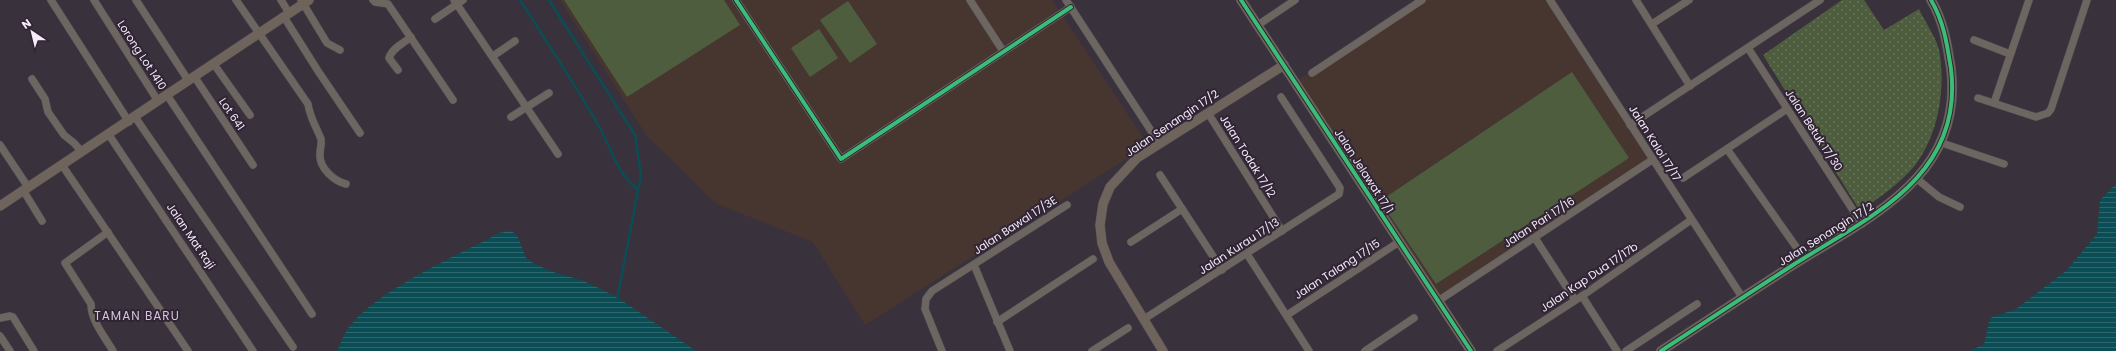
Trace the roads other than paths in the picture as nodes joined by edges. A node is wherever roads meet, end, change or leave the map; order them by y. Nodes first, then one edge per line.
1 (52, 0) edge
2 (94, 0) edge
3 (136, 0) edge
4 (236, 0) edge
5 (281, 0) edge
6 (372, 0) edge
7 (736, 0) edge
8 (970, 0) edge
9 (1066, 0) edge
10 (1241, 0) edge
11 (1295, 0) edge
12 (1422, 0) edge
13 (1550, 0) edge
14 (1636, 0) edge
15 (1689, 0) edge
16 (1820, 0) edge
17 (1931, 0) edge
18 (2086, 0) edge
19 (304, 1) edge
20 (458, 1) edge
21 (2026, 1) edge
22 (1071, 7) junction
23 (287, 15) junction
24 (435, 19) dead end
25 (1652, 24) junction
26 (1258, 25) junction
27 (258, 34) junction
28 (411, 38) junction
29 (1974, 40) dead end
30 (515, 41) dead end
31 (1748, 48) junction
32 (340, 50) dead end
33 (1003, 51) junction
34 (2010, 54) junction
35 (493, 56) junction
36 (214, 63) junction
37 (1284, 65) junction
38 (398, 70) dead end
39 (1312, 73) dead end
40 (191, 78) junction
41 (32, 79) dead end
42 (1690, 86) junction
43 (549, 93) dead end
44 (167, 95) junction
45 (1280, 97) dead end
46 (1978, 98) dead end
47 (453, 100) dead end
48 (158, 101) junction
49 (1994, 103) junction
50 (527, 107) junction
51 (1787, 109) junction
52 (1208, 113) junction
53 (250, 115) dead end
54 (511, 117) dead end
55 (132, 119) junction
56 (1630, 124) junction
57 (360, 133) dead end
58 (109, 135) junction
59 (1159, 143) junction
60 (1942, 143) junction
61 (0, 144) edge
62 (1727, 149) junction
63 (82, 152) junction
64 (558, 154) dead end
65 (1652, 160) junction
66 (2004, 164) dead end
67 (62, 165) junction
68 (253, 165) dead end
69 (1160, 176) dead end
70 (1683, 178) dead end
71 (1916, 178) junction
72 (346, 184) dead end
73 (26, 189) junction
74 (1067, 205) dead end
75 (0, 206) edge
76 (1960, 207) dead end
77 (1182, 209) junction
78 (42, 220) dead end
79 (1691, 220) junction
80 (1862, 224) junction
81 (1282, 231) junction
82 (108, 232) junction
83 (1535, 238) junction
84 (1131, 242) dead end
85 (1399, 242) junction
86 (1247, 254) junction
87 (1804, 258) junction
88 (1093, 260) dead end
89 (974, 265) junction
90 (1222, 270) junction
91 (1582, 296) junction
92 (1742, 297) junction
93 (1576, 300) junction
94 (1438, 301) junction
95 (1697, 304) dead end
96 (312, 314) dead end
97 (1287, 315) junction
98 (0, 318) edge
99 (1414, 318) dead end
100 (1144, 319) junction
101 (997, 322) junction
102 (1128, 328) dead end
103 (0, 336) edge
104 (293, 347) dead end
105 (10, 351) edge
106 (34, 351) edge
107 (113, 351) edge
108 (188, 351) edge
109 (253, 351) edge
110 (942, 351) edge
111 (1010, 351) edge
112 (1092, 351) edge
113 (1163, 351) edge
114 (1309, 351) edge
115 (1365, 351) edge
116 (1471, 351) edge
117 (1497, 351) edge
118 (1617, 351) edge
119 (1626, 351) edge
120 (1661, 351) edge

1 - 55 street
2 - 48 street, Lorong Lot 1410
3 - 40 street, Lot 641
4 - 27 street
5 - 23 street
6 - 28 street
7 - 33 street
8 - 33 street
9 - 22 street
10 - 26 street, Jalan Jelawat 17/1
11 - 26 street
12 - 39 street
13 - 56 street, Jalan Kaloi 17/17
14 - 25 street
15 - 25 street
16 - 31 street
17 - 60 street, Jalan Senangin 17/2
18 - 49 street
19 - 23 street
19 - 32 street
20 - 24 street
20 - 35 street
21 - 34 street
22 - 33 street
22 - 59 street
23 - 27 street
23 - 57 street
25 - 42 street
26 - 37 street, Jalan Jelawat 17/1
27 - 36 street
27 - 72 street
28 - 38 street
28 - 47 street
29 - 34 street
30 - 35 street
31 - 42 street
31 - 51 street, Jalan Betuk 17/30
34 - 49 street
35 - 50 street
36 - 40 street
36 - 53 street
37 - 52 street, Jalan Senangin 17/2
37 - 85 street, Jalan Jelawat 17/1
40 - 44 street
40 - 68 street, Lot 641
41 - 63 street
42 - 56 street
43 - 50 street
44 - 48 street
44 - 96 street
45 - 81 street, Jalan Kurau 17/13
46 - 49 street
48 - 55 street
50 - 54 street
50 - 64 street
51 - 62 street
51 - 80 street, Jalan Betuk 17/30
52 - 59 street, Jalan Senangin 17/2
52 - 81 street, Jalan Todak 17/12
55 - 58 street
55 - 104 street
56 - 65 street, Jalan Kaloi 17/17
58 - 63 street
58 - 109 street, Jalan Mat Raji
59 - 100 street, Jalan Senangin 17/2
60 - 66 street
60 - 71 street, Jalan Senangin 17/2
61 - 73 street
62 - 70 street
62 - 87 street
63 - 67 street
65 - 79 street, Jalan Kaloi 17/17
65 - 83 street, Jalan Pari 17/16
67 - 73 street
67 - 82 street
69 - 77 street
71 - 76 street
71 - 80 street, Jalan Senangin 17/2
73 - 75 street
73 - 78 street
74 - 89 street, Jalan Bawal 17/3E
77 - 84 street
77 - 90 street
79 - 91 street, Jalan Kap Dua 17/17b
79 - 92 street, Jalan Kaloi 17/17
80 - 87 street, Jalan Senangin 17/2
81 - 86 street, Jalan Kurau 17/13
82 - 107 street
82 - 108 street
83 - 93 street
83 - 94 street, Jalan Pari 17/16
85 - 94 street, Jalan Jelawat 17/1
85 - 97 street, Jalan Talang 17/15
86 - 90 street, Jalan Kurau 17/13
86 - 97 street
87 - 92 street, Jalan Senangin 17/2
88 - 101 street
89 - 101 street
89 - 110 street, Jalan Bawal 17/3E
90 - 100 street, Jalan Kurau 17/13
91 - 93 street, Jalan Kap Dua 17/17b
91 - 118 street
92 - 120 street, Jalan Senangin 17/2
93 - 117 street, Jalan Kap Dua 17/17b
94 - 116 street, Jalan Jelawat 17/1
95 - 119 street
97 - 114 street
98 - 106 street
99 - 115 street
100 - 113 street, Jalan Senangin 17/2
101 - 111 street
102 - 112 street
103 - 105 street

